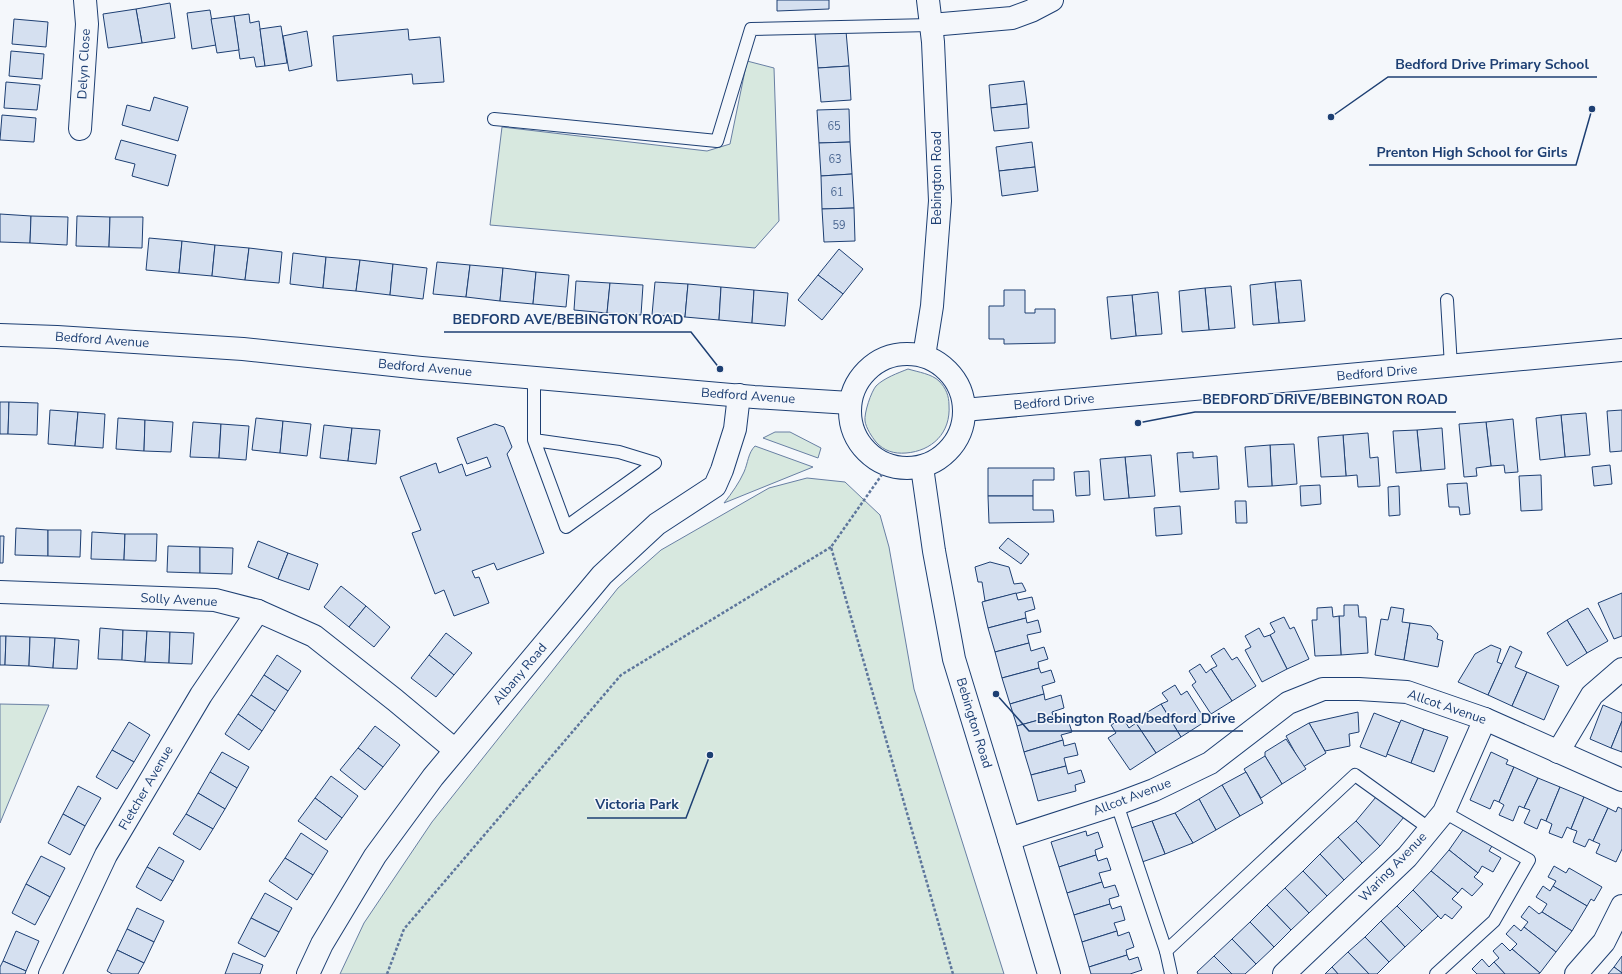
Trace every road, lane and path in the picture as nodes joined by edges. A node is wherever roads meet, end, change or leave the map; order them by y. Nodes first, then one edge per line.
1 (85, 0) edge
2 (928, 0) edge
3 (1052, 0) edge
4 (931, 25) junction
5 (494, 119) dead end
6 (80, 129) dead end
7 (1447, 300) dead end
8 (0, 334) edge
9 (1622, 350) edge
10 (924, 356) junction
11 (1451, 366) junction
12 (534, 378) junction
13 (739, 395) junction
14 (850, 403) junction
15 (964, 410) junction
16 (534, 440) junction
17 (888, 466) junction
18 (922, 467) junction
19 (831, 547) junction
20 (0, 592) edge
21 (258, 611) junction
22 (1622, 669) edge
23 (1485, 719) junction
24 (456, 750) junction
25 (1558, 752) junction
26 (1622, 780) edge
27 (1117, 804) junction
28 (1444, 812) junction
29 (1430, 829) junction
30 (1009, 838) junction
31 (1622, 906) edge
32 (1166, 951) junction
33 (50, 974) edge
34 (308, 974) edge
35 (387, 974) edge
36 (953, 974) edge
37 (1049, 974) edge
38 (1171, 974) edge
39 (1284, 974) edge
40 (1436, 974) edge
41 (1576, 974) edge

1 - 6 street, Delyn Close
2 - 4 street, Bebington Road
3 - 4 street
4 - 5 lane
4 - 10 street, Bebington Road
7 - 11 lane
8 - 12 street, Bedford Avenue
9 - 11 street, Bedford Drive
10 - 14 street
10 - 15 street
11 - 15 street, Bedford Drive
12 - 13 street, Bedford Avenue
12 - 16 lane
13 - 14 street, Bedford Avenue
13 - 24 street, Albany Road
14 - 17 street
15 - 18 street
16 - 16 lane
17 - 18 street
17 - 19 path
18 - 30 street, Bebington Road
19 - 35 path
19 - 36 path
20 - 21 street, Solly Avenue
21 - 24 street, Solly Avenue
21 - 33 street, Fletcher Avenue
22 - 25 street
23 - 25 street, Allcot Avenue
23 - 27 street, Allcot Avenue
23 - 28 street, Waring Avenue
24 - 34 street, Albany Road
25 - 26 street, Allcot Avenue
27 - 30 street, Allcot Avenue
27 - 32 lane
28 - 29 street, Waring Avenue
28 - 40 lane
29 - 32 lane
29 - 39 street, Waring Avenue
30 - 37 street, Bebington Road
31 - 41 street
32 - 38 lane

